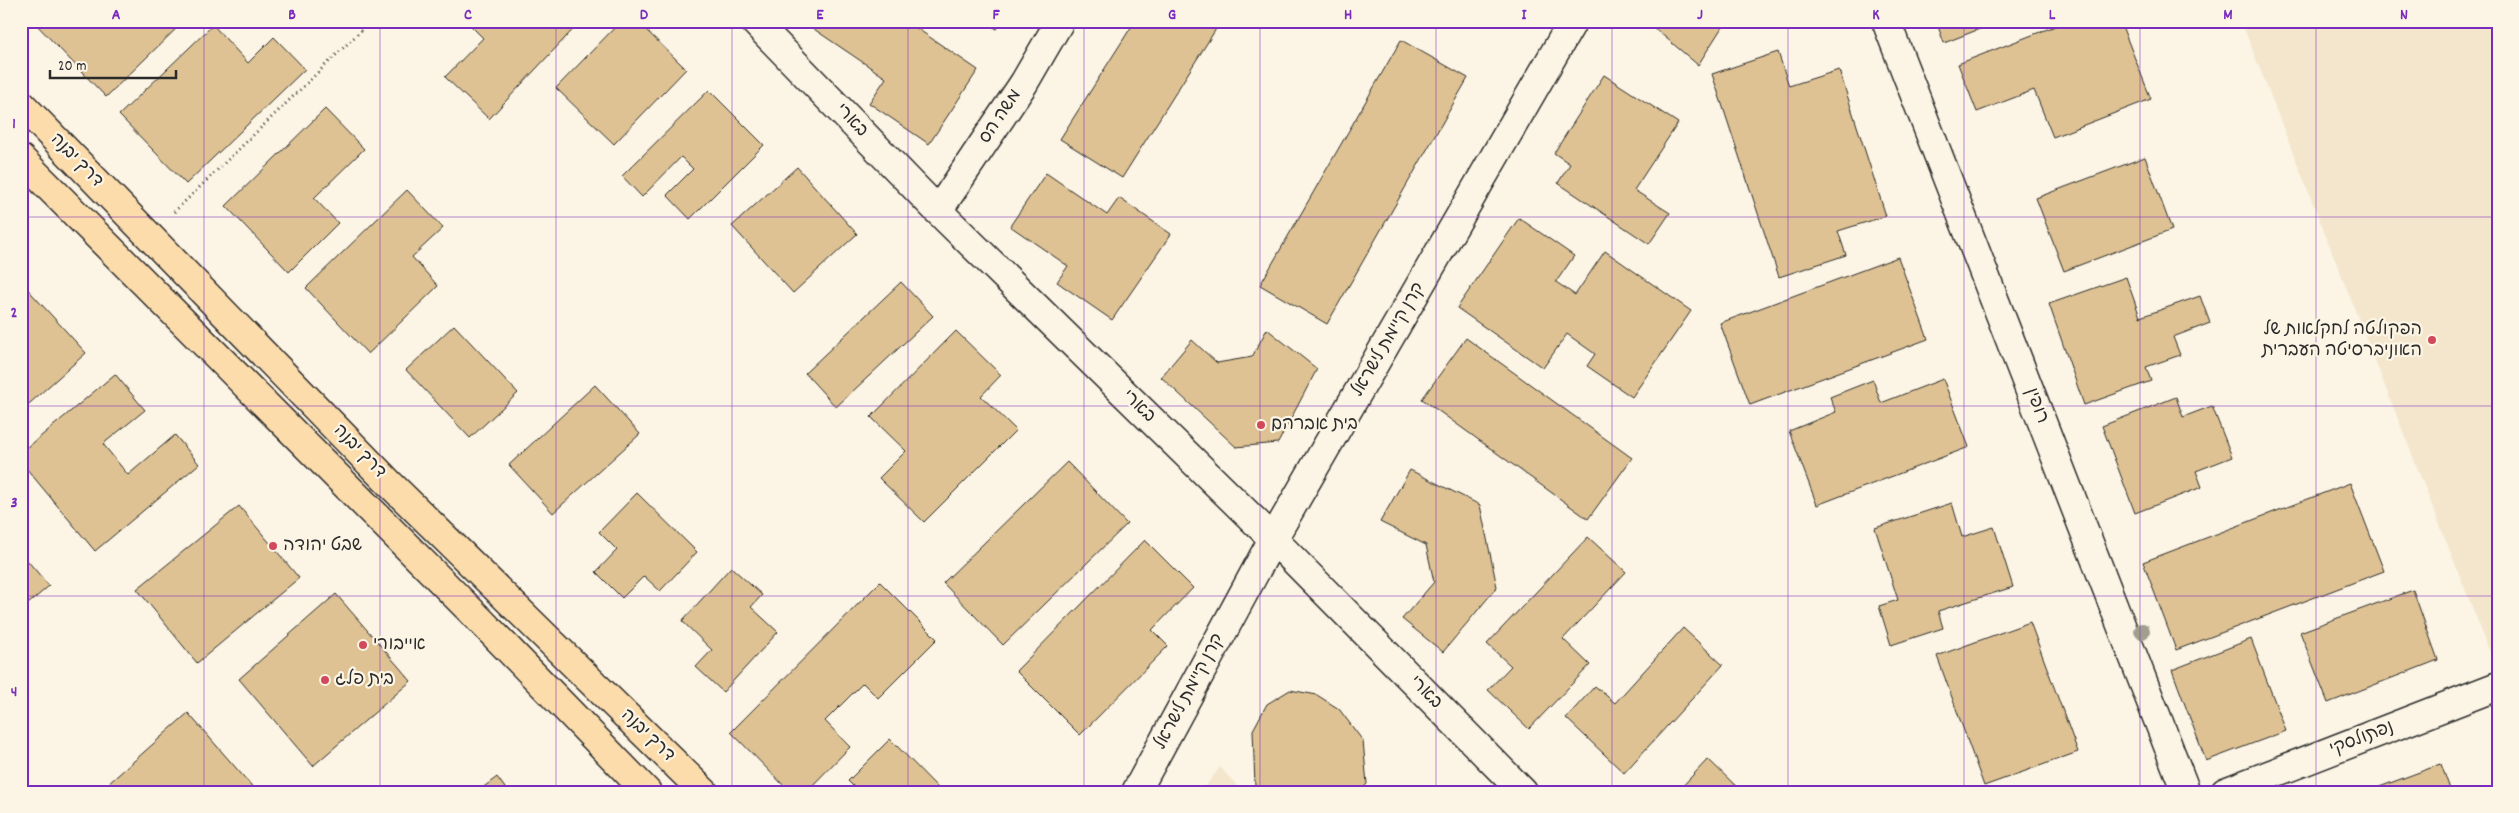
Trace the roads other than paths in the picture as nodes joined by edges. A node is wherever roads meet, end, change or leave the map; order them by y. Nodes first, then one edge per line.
1 (754, 21) edge
2 (1060, 21) edge
3 (1573, 21) edge
4 (1886, 21) edge
5 (21, 104) edge
6 (21, 159) edge
7 (938, 210) junction
8 (1273, 539) junction
9 (2498, 686) edge
10 (647, 792) edge
11 (704, 792) edge
12 (1136, 792) edge
13 (1523, 792) edge
14 (2186, 792) edge
15 (2225, 792) edge

1 - 7 street, בארי
2 - 7 street, משה הס
3 - 8 street, קרן קיימת לישראל
4 - 14 street, רופין
5 - 11 main road, דרך יבנה
6 - 10 main road, דרך יבנה
7 - 8 street, בארי
8 - 12 street, קרן קיימת לישראל
8 - 13 street, בארי
9 - 15 street, נפתולסקי

